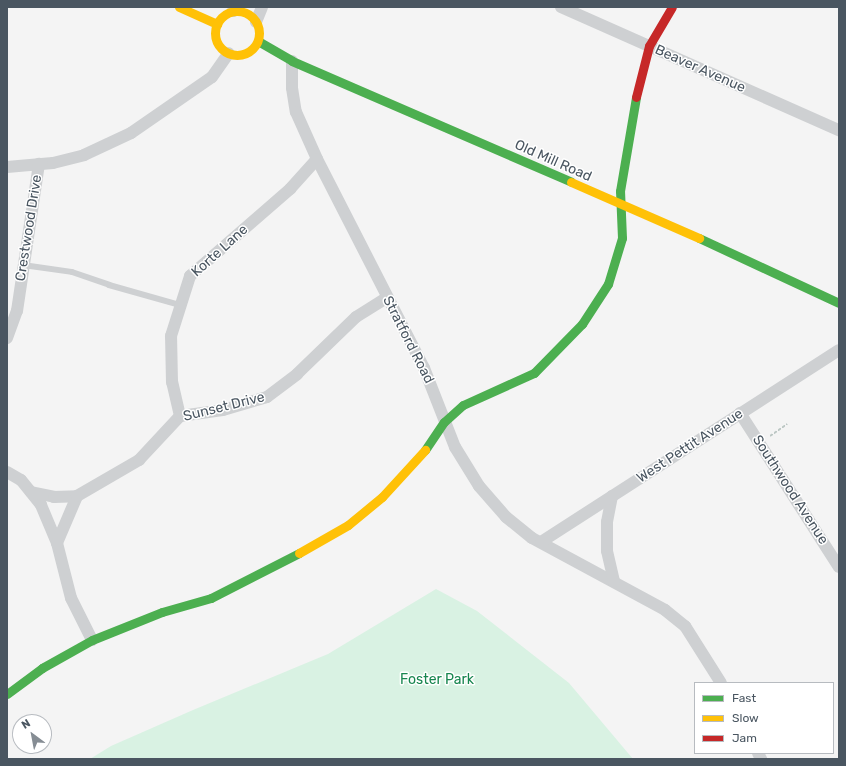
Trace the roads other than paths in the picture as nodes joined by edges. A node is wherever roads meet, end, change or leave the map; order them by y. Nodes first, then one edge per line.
1 (178, 7) edge
2 (262, 7) edge
3 (561, 7) edge
4 (672, 7) edge
5 (233, 9) edge
6 (256, 22) junction
7 (217, 24) junction
8 (258, 41) junction
9 (649, 46) junction
10 (229, 53) junction
11 (292, 61) junction
12 (839, 130) edge
13 (317, 159) junction
14 (39, 164) junction
15 (7, 167) edge
16 (622, 206) junction
17 (23, 265) junction
18 (386, 298) junction
19 (839, 303) edge
20 (180, 305) junction
21 (7, 338) edge
22 (839, 350) edge
23 (740, 413) junction
24 (180, 416) junction
25 (444, 422) junction
26 (7, 472) edge
27 (31, 492) junction
28 (77, 496) junction
29 (612, 496) junction
30 (541, 542) junction
31 (57, 543) junction
32 (839, 567) edge
33 (614, 581) junction
34 (92, 640) junction
35 (720, 682) edge
36 (7, 694) edge

1 - 7 street
2 - 6 street
3 - 9 street, Beaver Avenue
4 - 9 street
5 - 6 street
5 - 7 street
6 - 8 street
7 - 10 street
8 - 10 street
8 - 11 street, Old Mill Road
9 - 12 street, Beaver Avenue
9 - 16 street
10 - 14 street
11 - 13 street, Stratford Road
11 - 16 street, Old Mill Road
13 - 18 street, Stratford Road
13 - 20 street, Korte Lane
14 - 15 street
14 - 17 street, Crestwood Drive
16 - 19 street, Old Mill Road
16 - 25 street
17 - 20 lane
17 - 21 street, Crestwood Drive
18 - 24 street, Sunset Drive
18 - 25 street, Stratford Road
20 - 24 street, Korte Lane
22 - 23 street, West Pettit Avenue
23 - 29 street, West Pettit Avenue
23 - 32 street, Southwood Avenue
24 - 28 street, Sunset Drive
25 - 30 street, Stratford Road
25 - 34 street
26 - 27 street
27 - 28 street, Sunset Drive
27 - 31 street
28 - 31 street
29 - 30 street, West Pettit Avenue
29 - 33 street
30 - 33 street, Stratford Road
31 - 34 street
33 - 35 street, Stratford Road
34 - 36 street

